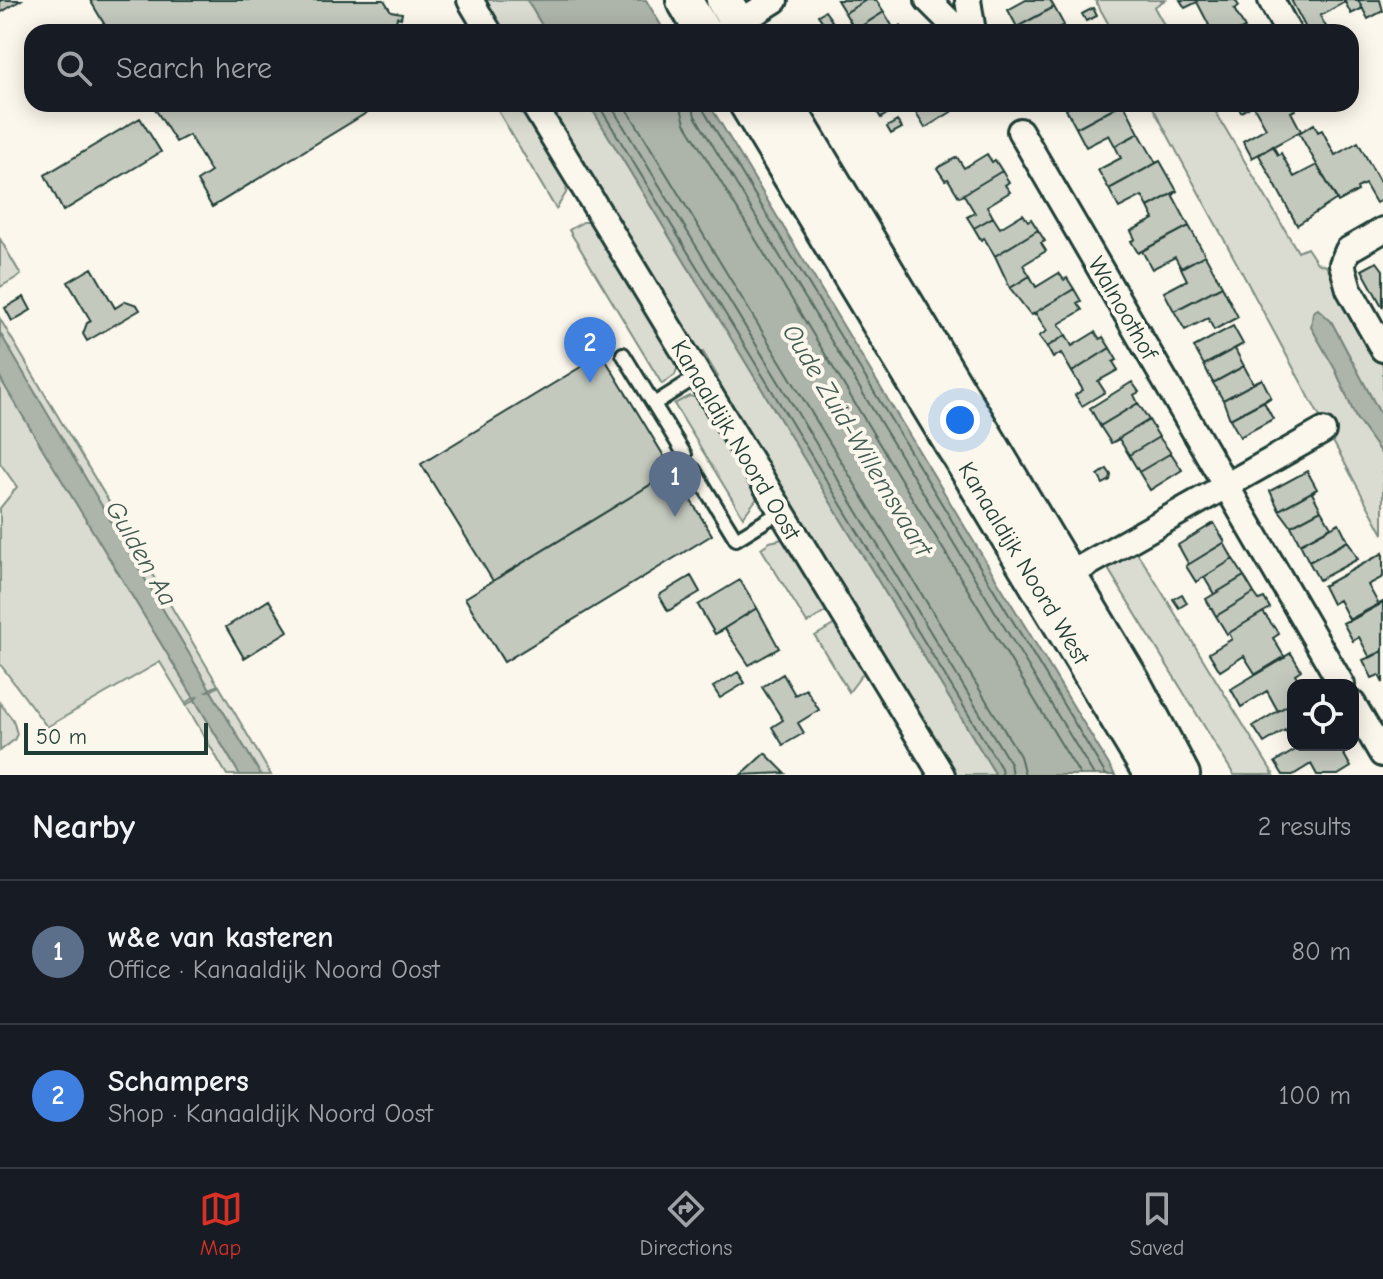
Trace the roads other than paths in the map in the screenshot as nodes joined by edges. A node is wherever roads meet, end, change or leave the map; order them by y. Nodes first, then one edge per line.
1 (470, 0) edge
2 (684, 0) edge
3 (775, 0) edge
4 (928, 0) edge
5 (968, 0) edge
6 (1271, 0) edge
7 (732, 22) edge
8 (484, 24) edge
9 (698, 24) edge
10 (952, 24) edge
11 (972, 24) edge
12 (1284, 24) edge
13 (538, 112) edge
14 (752, 112) edge
15 (791, 112) edge
16 (1020, 131) dead end
17 (1383, 230) edge
18 (1383, 349) edge
19 (623, 354) dead end
20 (698, 376) junction
21 (654, 404) junction
22 (1323, 431) dead end
23 (685, 455) dead end
24 (694, 470) dead end
25 (1226, 486) junction
26 (780, 512) junction
27 (1055, 582) junction
28 (1339, 679) edge
29 (1359, 714) edge
30 (1382, 754) edge
31 (942, 775) edge
32 (1152, 775) edge
33 (1182, 775) edge

1 - 8 street
2 - 9 main road
3 - 7 street
4 - 10 street
5 - 11 street
6 - 12 street
13 - 20 street, Kanaaldijk Noord Oost
14 - 27 main road, Kanaaldijk Noord West
15 - 27 main road, Kanaaldijk Noord West
16 - 25 street, Walnoothof
17 - 18 street
19 - 21 lane
20 - 21 lane
20 - 26 street, Kanaaldijk Noord Oost
21 - 23 lane
22 - 25 street
24 - 26 lane
25 - 27 street
25 - 28 street, Walnoothof
26 - 31 street, Kanaaldijk Noord Oost
27 - 32 main road, Kanaaldijk Noord West
27 - 33 main road, Kanaaldijk Noord West
29 - 30 street

